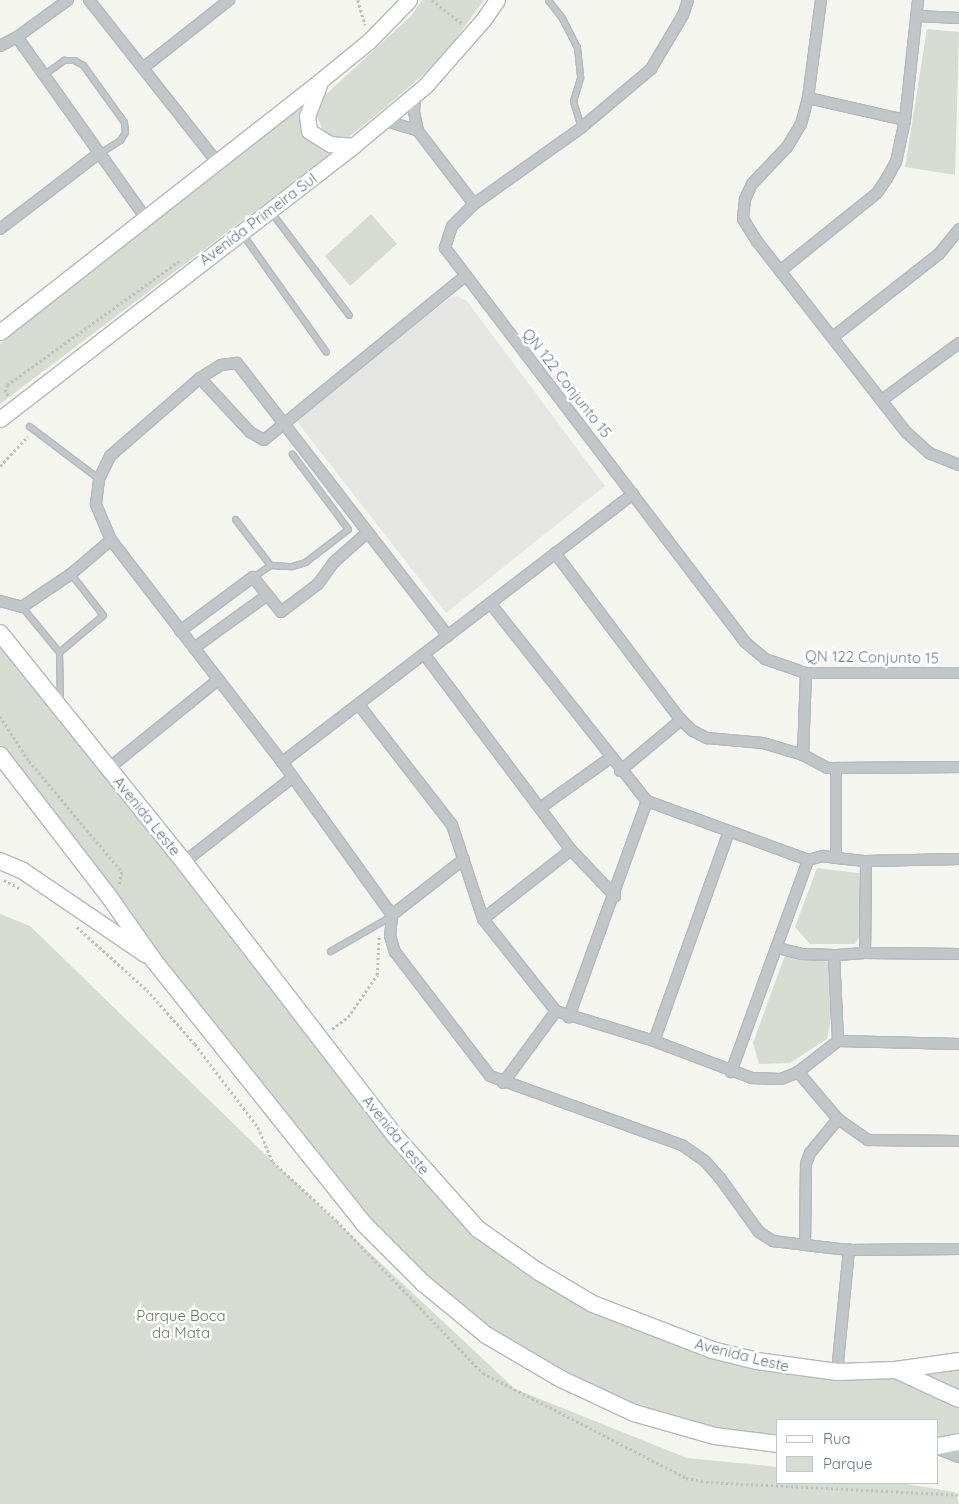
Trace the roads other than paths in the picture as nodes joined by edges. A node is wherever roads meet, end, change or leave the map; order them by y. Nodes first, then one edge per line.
1 (68, 0) edge
2 (89, 0) edge
3 (229, 0) edge
4 (409, 0) edge
5 (497, 0) edge
6 (548, 0) edge
7 (688, 0) edge
8 (821, 0) edge
9 (918, 0) edge
10 (917, 16) junction
11 (959, 18) edge
12 (17, 37) junction
13 (1, 41) edge
14 (143, 68) junction
15 (43, 75) junction
16 (320, 81) junction
17 (415, 94) junction
18 (808, 98) junction
19 (383, 120) junction
20 (905, 120) junction
21 (581, 128) junction
22 (418, 132) junction
23 (353, 146) junction
24 (98, 154) junction
25 (216, 160) junction
26 (474, 204) junction
27 (270, 210) junction
28 (145, 217) junction
29 (0, 229) edge
30 (959, 229) edge
31 (241, 232) junction
32 (780, 271) junction
33 (465, 276) junction
34 (349, 315) dead end
35 (0, 332) edge
36 (833, 337) junction
37 (959, 343) edge
38 (326, 352) dead end
39 (200, 378) junction
40 (882, 400) junction
41 (0, 419) edge
42 (285, 424) junction
43 (29, 426) dead end
44 (292, 454) dead end
45 (959, 465) edge
46 (100, 479) junction
47 (633, 494) junction
48 (235, 518) dead end
49 (368, 532) junction
50 (111, 540) junction
51 (555, 553) junction
52 (270, 565) junction
53 (71, 574) junction
54 (253, 577) junction
55 (266, 596) junction
56 (0, 601) edge
57 (490, 603) junction
58 (22, 607) junction
59 (180, 632) junction
60 (0, 633) edge
61 (448, 636) junction
62 (194, 648) junction
63 (59, 652) junction
64 (424, 654) junction
65 (806, 673) junction
66 (959, 673) edge
67 (217, 681) junction
68 (358, 704) junction
69 (60, 706) junction
70 (681, 720) junction
71 (0, 755) edge
72 (803, 755) junction
73 (610, 758) junction
74 (282, 762) junction
75 (959, 767) edge
76 (109, 768) junction
77 (836, 768) junction
78 (620, 771) junction
79 (294, 777) junction
80 (647, 801) junction
81 (540, 808) junction
82 (729, 832) junction
83 (571, 850) junction
84 (836, 858) junction
85 (464, 859) junction
86 (959, 859) edge
87 (808, 860) junction
88 (0, 861) edge
89 (866, 861) junction
90 (184, 862) junction
91 (614, 896) junction
92 (392, 915) junction
93 (483, 919) junction
94 (778, 948) junction
95 (330, 950) dead end
96 (864, 953) junction
97 (834, 954) junction
98 (959, 954) edge
99 (155, 962) junction
100 (556, 1011) junction
101 (570, 1016) junction
102 (654, 1041) junction
103 (838, 1041) junction
104 (959, 1044) edge
105 (731, 1072) junction
106 (798, 1072) junction
107 (503, 1083) junction
108 (838, 1118) junction
109 (959, 1141) edge
110 (805, 1245) junction
111 (959, 1249) edge
112 (849, 1250) junction
113 (959, 1361) edge
114 (895, 1370) junction
115 (837, 1372) junction
116 (959, 1399) edge
117 (959, 1442) edge
118 (776, 1444) edge
119 (939, 1447) edge
120 (939, 1447) edge
121 (959, 1456) edge

1 - 12 street
2 - 14 street
3 - 14 street
4 - 16 main road
5 - 17 main road, Avenida Primeira Sul
6 - 21 lane
7 - 21 street, QN 122 Conjunto 15
8 - 18 street
9 - 10 street
10 - 11 street
10 - 20 street
12 - 13 street
12 - 15 street
14 - 25 street
15 - 24 street
15 - 24 lane
16 - 23 main road
16 - 25 main road
17 - 19 main road, Avenida Primeira Sul
17 - 22 street
18 - 20 street
18 - 32 street
19 - 22 street
19 - 23 main road, Avenida Primeira Sul
20 - 32 street
21 - 26 street, QN 122 Conjunto 15
22 - 26 street
23 - 27 main road, Avenida Primeira Sul
24 - 28 street
24 - 29 street
25 - 28 main road
26 - 33 street, QN 122 Conjunto 15
27 - 31 main road, Avenida Primeira Sul
27 - 34 lane
28 - 35 main road
30 - 36 street
31 - 38 lane
31 - 41 main road, Avenida Primeira Sul
32 - 36 street
33 - 42 street
33 - 47 street, QN 122 Conjunto 15
36 - 40 street
37 - 40 street
39 - 42 street
39 - 42 street
39 - 46 street
40 - 45 street
42 - 49 street
43 - 46 lane
44 - 52 lane
46 - 50 street
47 - 51 street
47 - 65 street, QN 122 Conjunto 15
48 - 52 lane
49 - 55 street
49 - 61 street
50 - 53 street
50 - 59 street
51 - 57 street
51 - 70 street
52 - 54 lane
53 - 58 street
53 - 63 lane
54 - 55 street
54 - 59 street
55 - 62 street
56 - 58 street
57 - 61 street
57 - 73 street
58 - 63 lane
59 - 62 street
60 - 69 main road, Avenida Leste
61 - 64 street
62 - 67 street
63 - 69 lane
64 - 68 street
64 - 81 street
65 - 66 street, QN 122 Conjunto 15
65 - 72 street
67 - 74 street
67 - 76 street
68 - 74 street
68 - 85 street
69 - 76 main road, Avenida Leste
70 - 72 street
70 - 78 street
71 - 99 main road
72 - 77 street
73 - 78 street
73 - 81 street
74 - 79 street
75 - 77 street
76 - 90 main road, Avenida Leste
77 - 84 street
78 - 80 street
79 - 90 street
79 - 92 street
80 - 82 street
80 - 91 street
81 - 83 street
82 - 87 street
82 - 102 street
83 - 91 street
83 - 93 street
84 - 87 street
84 - 89 street
85 - 92 street
85 - 93 street
86 - 89 street
87 - 94 street
88 - 99 main road
89 - 96 street
90 - 115 main road, Avenida Leste
91 - 101 street
92 - 95 lane
92 - 107 street
93 - 100 street
94 - 97 street
94 - 105 street
96 - 97 street
96 - 98 street
97 - 103 street
99 - 118 main road
100 - 101 street
100 - 107 street
101 - 102 street
102 - 105 street
103 - 104 street
103 - 106 street
105 - 106 street
106 - 108 street
107 - 110 street
108 - 109 street
108 - 110 street
110 - 112 street
111 - 112 street
112 - 115 street
113 - 114 main road, Avenida Leste
114 - 115 main road, Avenida Leste
114 - 116 main road
117 - 119 main road
120 - 121 street

